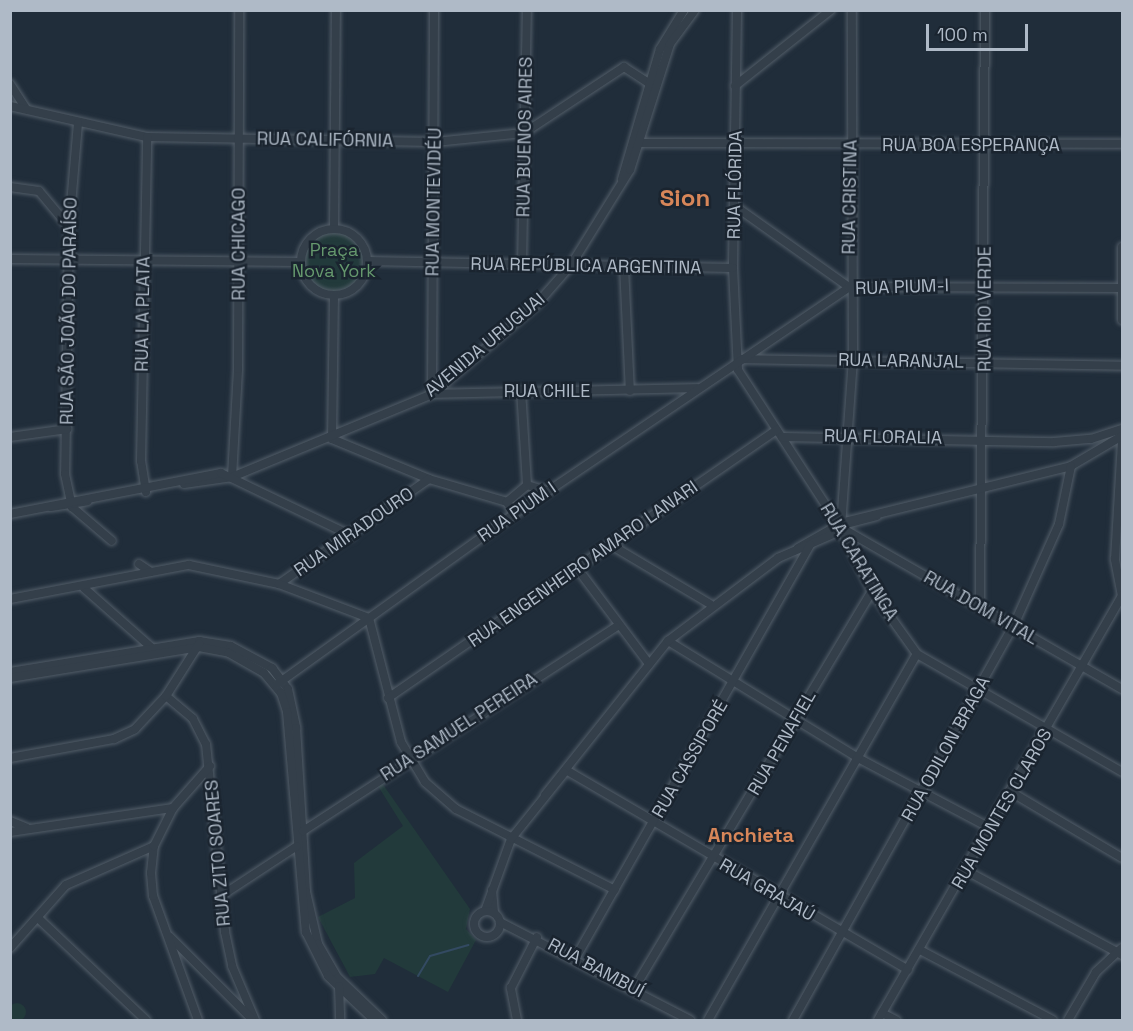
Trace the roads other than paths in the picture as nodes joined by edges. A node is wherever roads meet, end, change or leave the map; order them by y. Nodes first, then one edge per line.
1 (239, 10) edge
2 (336, 10) edge
3 (434, 10) edge
4 (527, 10) edge
5 (684, 10) edge
6 (695, 10) edge
7 (736, 10) edge
8 (831, 10) edge
9 (852, 10) edge
10 (985, 10) edge
11 (664, 64) junction
12 (654, 69) junction
13 (641, 73) junction
14 (649, 83) junction
15 (10, 84) edge
16 (735, 86) junction
17 (10, 106) edge
18 (26, 109) junction
19 (78, 123) junction
20 (524, 133) junction
21 (147, 137) junction
22 (239, 140) junction
23 (336, 140) junction
24 (435, 142) junction
25 (639, 143) junction
26 (736, 143) junction
27 (851, 144) junction
28 (1122, 144) edge
29 (987, 146) junction
30 (622, 181) junction
31 (10, 187) edge
32 (735, 206) junction
33 (69, 227) junction
34 (334, 228) junction
35 (1122, 247) edge
36 (10, 259) edge
37 (144, 259) junction
38 (70, 260) junction
39 (238, 260) junction
40 (367, 261) junction
41 (300, 262) junction
42 (433, 263) junction
43 (522, 264) junction
44 (572, 265) junction
45 (624, 266) junction
46 (733, 268) junction
47 (984, 285) junction
48 (849, 288) junction
49 (1122, 288) edge
50 (334, 295) junction
51 (1122, 320) edge
52 (749, 356) junction
53 (738, 358) junction
54 (853, 360) junction
55 (984, 362) junction
56 (1122, 366) edge
57 (699, 388) junction
58 (521, 390) junction
59 (663, 390) junction
60 (630, 391) junction
61 (432, 394) junction
62 (673, 406) junction
63 (1122, 428) edge
64 (67, 429) junction
65 (779, 434) junction
66 (851, 435) junction
67 (1122, 436) edge
68 (10, 437) edge
69 (332, 439) junction
70 (985, 440) junction
71 (1122, 441) edge
72 (1088, 452) junction
73 (1071, 466) junction
74 (232, 477) junction
75 (429, 479) junction
76 (527, 485) junction
77 (983, 488) junction
78 (548, 491) junction
79 (146, 492) junction
80 (507, 502) junction
81 (71, 504) junction
82 (10, 514) edge
83 (514, 514) junction
84 (504, 520) junction
85 (840, 527) junction
86 (352, 536) junction
87 (112, 541) dead end
88 (611, 545) junction
89 (810, 545) junction
90 (798, 548) junction
91 (1115, 559) junction
92 (802, 561) junction
93 (139, 564) dead end
94 (577, 568) junction
95 (1122, 571) edge
96 (151, 572) junction
97 (279, 584) junction
98 (84, 588) junction
99 (872, 591) junction
100 (1122, 595) edge
101 (10, 599) edge
102 (710, 604) junction
103 (980, 607) junction
104 (369, 618) junction
105 (616, 627) junction
106 (1013, 627) junction
107 (668, 641) junction
108 (199, 644) junction
109 (152, 648) junction
110 (917, 654) junction
111 (138, 657) junction
112 (649, 664) junction
113 (298, 668) junction
114 (1084, 668) junction
115 (10, 672) edge
116 (10, 678) edge
117 (283, 679) junction
118 (734, 682) junction
119 (276, 685) junction
120 (288, 689) junction
121 (1122, 689) edge
122 (978, 690) junction
123 (166, 696) junction
124 (388, 698) junction
125 (795, 720) junction
126 (1047, 730) junction
127 (587, 740) junction
128 (10, 758) edge
129 (858, 758) junction
130 (408, 759) junction
131 (210, 766) junction
132 (566, 770) junction
133 (1122, 772) edge
134 (1011, 792) junction
135 (922, 793) junction
136 (545, 795) junction
137 (173, 808) junction
138 (10, 821) edge
139 (654, 821) junction
140 (990, 828) junction
141 (28, 829) junction
142 (303, 831) junction
143 (10, 832) edge
144 (511, 839) junction
145 (154, 846) junction
146 (297, 846) junction
147 (1122, 858) edge
148 (715, 860) junction
149 (965, 870) junction
150 (492, 882) junction
151 (615, 890) junction
152 (224, 894) junction
153 (782, 897) junction
154 (485, 911) junction
155 (494, 912) junction
156 (38, 918) junction
157 (500, 921) junction
158 (843, 934) junction
159 (169, 936) junction
160 (537, 937) junction
161 (10, 948) edge
162 (920, 950) junction
163 (1121, 951) edge
164 (576, 957) junction
165 (908, 970) junction
166 (339, 978) junction
167 (339, 987) junction
168 (635, 987) junction
169 (880, 1017) edge
170 (146, 1020) edge
171 (198, 1020) edge
172 (254, 1020) edge
173 (340, 1020) edge
174 (374, 1020) edge
175 (382, 1020) edge
176 (517, 1020) edge
177 (690, 1020) edge
178 (708, 1020) edge
179 (793, 1020) edge
180 (896, 1020) edge
181 (1053, 1020) edge
182 (1068, 1020) edge

1 - 22 street, RUA CHICAGO
2 - 23 street
3 - 24 street, RUA MONTEVIDÉU
4 - 20 street, RUA BUENOS AIRES
5 - 12 street, AVENIDA URUGUAI
6 - 11 street, AVENIDA URUGUAI
7 - 16 street, RUA FLÓRIDA
8 - 16 street
9 - 27 street, RUA CRISTINA
10 - 29 street, RUA RIO VERDE
11 - 12 street
11 - 25 street, AVENIDA URUGUAI
12 - 13 street
12 - 14 street, AVENIDA URUGUAI
13 - 14 street
13 - 20 street, RUA CALIFÓRNIA
14 - 30 street, AVENIDA URUGUAI
15 - 18 street
16 - 26 street, RUA FLÓRIDA
17 - 18 street, RUA CALIFÓRNIA
18 - 19 street, RUA CALIFÓRNIA
19 - 21 street, RUA CALIFÓRNIA
19 - 33 street, RUA SÃO JOÃO DO PARAÍSO
20 - 24 street, RUA CALIFÓRNIA
20 - 43 street, RUA BUENOS AIRES
21 - 22 street, RUA CALIFÓRNIA
21 - 37 street, RUA LA PLATA
22 - 23 street, RUA CALIFÓRNIA
22 - 39 street, RUA CHICAGO
23 - 24 street, RUA CALIFÓRNIA
23 - 34 street
24 - 42 street, RUA MONTEVIDÉU
25 - 26 street, RUA BOA ESPERANÇA
25 - 30 street, AVENIDA URUGUAI
26 - 27 street, RUA BOA ESPERANÇA
26 - 32 street, RUA FLÓRIDA
27 - 29 street, RUA BOA ESPERANÇA
27 - 48 street, RUA CRISTINA
28 - 29 street, RUA BOA ESPERANÇA
29 - 47 street, RUA RIO VERDE
30 - 44 street, AVENIDA URUGUAI
31 - 33 street
32 - 46 street, RUA FLÓRIDA
32 - 48 street
33 - 38 street, RUA SÃO JOÃO DO PARAÍSO
34 - 40 street
34 - 41 street
35 - 49 street
36 - 38 street
37 - 38 street
37 - 39 street
37 - 79 street, RUA LA PLATA
38 - 64 street, RUA SÃO JOÃO DO PARAÍSO
39 - 41 street
39 - 74 street, RUA CHICAGO
40 - 42 street, RUA REPÚBLICA ARGENTINA
40 - 50 street
41 - 50 street
42 - 43 street, RUA REPÚBLICA ARGENTINA
42 - 61 street, RUA MONTEVIDÉU
43 - 44 street, RUA REPÚBLICA ARGENTINA
44 - 45 street, RUA REPÚBLICA ARGENTINA
44 - 61 street, AVENIDA URUGUAI
45 - 46 street, RUA REPÚBLICA ARGENTINA
45 - 60 street
46 - 53 street, RUA FLÓRIDA
47 - 48 street, RUA PIUM-I
47 - 49 street, RUA PIUM-I
47 - 55 street, RUA RIO VERDE
48 - 52 street, RUA PIUM-I
48 - 54 street, RUA CRISTINA
49 - 51 street
50 - 69 street
52 - 53 street, RUA LARANJAL
52 - 54 street, RUA LARANJAL
53 - 57 street, RUA PIUM I
53 - 65 street, RUA CARATINGA
54 - 55 street, RUA LARANJAL
54 - 66 street, RUA CRISTINA
55 - 56 street, RUA LARANJAL
55 - 70 street, RUA RIO VERDE
57 - 59 street, RUA CHILE
57 - 62 street, RUA PIUM I
58 - 60 street, RUA CHILE
58 - 61 street, RUA CHILE
58 - 76 street
59 - 60 street, RUA CHILE
59 - 62 street
61 - 69 street, AVENIDA URUGUAI
62 - 78 street, RUA PIUM I
63 - 70 street, RUA FLORALIA
63 - 72 street
64 - 68 street
64 - 81 street, RUA SÃO JOÃO DO PARAÍSO
65 - 66 street, RUA FLORALIA
65 - 85 street, RUA CARATINGA
65 - 88 street, RUA ENGENHEIRO AMARO LANARI
66 - 70 street, RUA FLORALIA
66 - 85 street, RUA CRISTINA
67 - 72 street
69 - 74 street, AVENIDA URUGUAI
69 - 75 street
70 - 77 street, RUA RIO VERDE
71 - 91 street
72 - 73 street
73 - 77 street
73 - 106 street, RUA ODILON BRAGA
74 - 79 street, AVENIDA URUGUAI
74 - 86 street
75 - 80 street
75 - 86 street, RUA MIRADOURO
76 - 78 street
76 - 80 street
77 - 85 street
77 - 103 street, RUA RIO VERDE
78 - 83 street, RUA PIUM I
79 - 81 street, AVENIDA URUGUAI
80 - 83 street
80 - 84 street
81 - 82 street, AVENIDA URUGUAI
81 - 87 street
83 - 84 street, RUA PIUM I
84 - 104 street, RUA PIUM I
85 - 89 street
85 - 90 street
85 - 99 street, RUA CARATINGA
85 - 103 street, RUA DOM VITAL
86 - 97 street, RUA MIRADOURO
88 - 94 street, RUA ENGENHEIRO AMARO LANARI
88 - 102 street
89 - 90 street
89 - 92 street, RUA CASSIPORÉ
90 - 92 street
90 - 102 street
91 - 95 street
91 - 100 street
92 - 118 street, RUA CASSIPORÉ
93 - 96 street
94 - 105 street
94 - 124 street, RUA ENGENHEIRO AMARO LANARI
96 - 97 street
96 - 98 street
97 - 104 street
98 - 101 street
98 - 109 street
99 - 110 street, RUA CARATINGA
99 - 125 street, RUA PENAFIEL
100 - 114 street, RUA MONTES CLAROS
102 - 107 street
103 - 106 street, RUA DOM VITAL
104 - 113 street, RUA PIUM I
104 - 124 street
105 - 112 street
105 - 130 street, RUA SAMUEL PEREIRA
106 - 114 street, RUA DOM VITAL
106 - 122 street, RUA ODILON BRAGA
107 - 112 street
107 - 118 street
108 - 109 street
108 - 111 street
108 - 117 street
108 - 119 street
108 - 123 street
109 - 111 street
109 - 115 street
110 - 122 street, RUA CARATINGA
110 - 129 street
111 - 116 street
112 - 127 street
113 - 117 street
113 - 120 street
114 - 121 street, RUA DOM VITAL
114 - 126 street, RUA MONTES CLAROS
117 - 119 street
117 - 120 street
118 - 125 street
118 - 139 street, RUA CASSIPORÉ
119 - 146 street
120 - 142 street
122 - 126 street, RUA CARATINGA
122 - 135 street, RUA ODILON BRAGA
123 - 128 street
123 - 131 street, RUA ZITO SOARES
124 - 130 street
125 - 129 street
125 - 148 street, RUA PENAFIEL
126 - 133 street, RUA CARATINGA
126 - 134 street, RUA MONTES CLAROS
127 - 132 street
127 - 136 street
129 - 135 street
129 - 153 street
130 - 142 street, RUA SAMUEL PEREIRA
130 - 144 street
131 - 137 street
131 - 152 street, RUA ZITO SOARES
132 - 136 street
132 - 139 street, RUA GRAJAÚ
134 - 140 street, RUA MONTES CLAROS
134 - 147 street
135 - 140 street
135 - 158 street, RUA ODILON BRAGA
136 - 144 street
137 - 141 street
137 - 145 street
138 - 141 street
139 - 148 street, RUA GRAJAÚ
139 - 151 street, RUA CASSIPORÉ
140 - 149 street, RUA MONTES CLAROS
141 - 143 street
142 - 166 street
144 - 150 street
144 - 151 street
145 - 156 street
145 - 159 street
146 - 152 street
146 - 167 street
148 - 153 street, RUA GRAJAÚ
148 - 168 street, RUA PENAFIEL
149 - 162 street, RUA MONTES CLAROS
149 - 163 street
150 - 154 street
150 - 155 street
151 - 164 street, RUA CASSIPORÉ
152 - 172 street, RUA ZITO SOARES
153 - 158 street, RUA GRAJAÚ
153 - 178 street
154 - 155 street
154 - 157 street
155 - 157 street
156 - 161 street
156 - 170 street
157 - 160 street, RUA BAMBUÍ
158 - 165 street, RUA GRAJAÚ
158 - 179 street, RUA ODILON BRAGA
159 - 171 street
159 - 172 street
160 - 164 street, RUA BAMBUÍ
160 - 176 street
162 - 165 street, RUA MONTES CLAROS
162 - 181 street
163 - 182 street
164 - 168 street, RUA BAMBUÍ
165 - 169 street, RUA MONTES CLAROS
166 - 167 street
166 - 175 street
167 - 173 street
167 - 174 street
168 - 177 street, RUA BAMBUÍ
169 - 180 street

